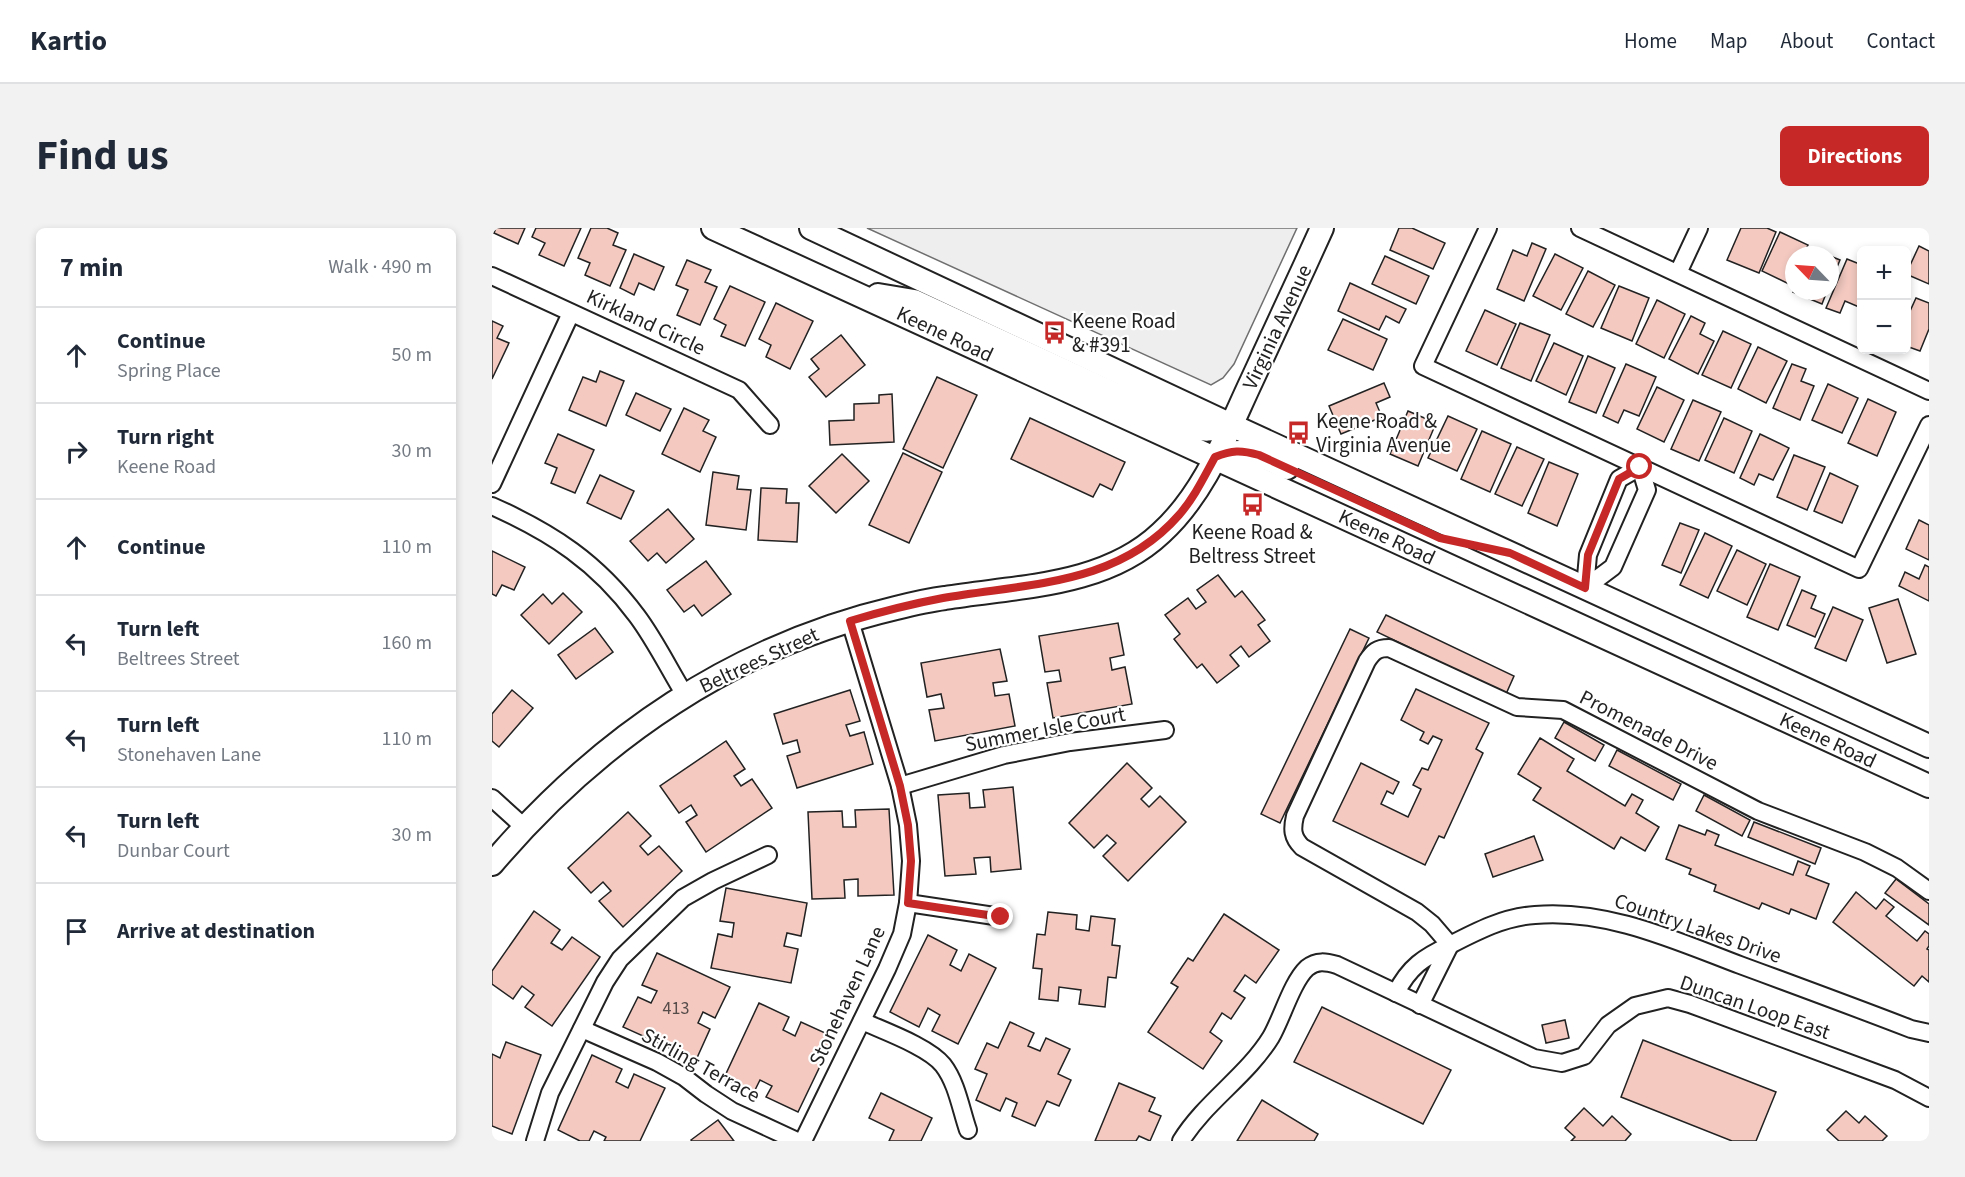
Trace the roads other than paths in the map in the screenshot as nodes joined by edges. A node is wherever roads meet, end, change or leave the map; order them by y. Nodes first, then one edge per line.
1 (713, 228) edge
2 (811, 228) edge
3 (1322, 228) edge
4 (1488, 228) edge
5 (1580, 228) edge
6 (1699, 228) edge
7 (1678, 273) junction
8 (492, 276) edge
9 (846, 289) junction
10 (571, 313) junction
11 (1929, 391) edge
12 (770, 425) dead end
13 (1231, 425) junction
14 (1929, 425) edge
15 (1215, 457) junction
16 (1640, 467) junction
17 (492, 484) edge
18 (492, 506) edge
19 (1510, 553) junction
20 (1585, 588) junction
21 (850, 621) junction
22 (685, 695) junction
23 (1165, 730) dead end
24 (1929, 746) edge
25 (900, 786) junction
26 (1929, 786) edge
27 (492, 798) edge
28 (524, 827) junction
29 (768, 855) dead end
30 (492, 864) edge
31 (1929, 891) edge
32 (908, 903) junction
33 (1001, 917) dead end
34 (1450, 945) junction
35 (1396, 993) junction
36 (1420, 1005) junction
37 (862, 1021) junction
38 (582, 1029) junction
39 (1929, 1033) edge
40 (1929, 1098) edge
41 (968, 1130) dead end
42 (535, 1141) edge
43 (797, 1141) edge
44 (803, 1141) edge
45 (1181, 1141) edge

1 - 9 main road, Keene Road
2 - 13 main road, Keene Road
3 - 13 main road, Virginia Avenue
4 - 16 street
5 - 7 street
6 - 7 street
7 - 11 street
8 - 10 street, Kirkland Circle
9 - 13 main road
9 - 15 main road, Keene Road
10 - 12 street, Kirkland Circle
10 - 17 street
13 - 15 main road, Beltrees Street
13 - 19 main road, Keene Road
14 - 16 street
15 - 19 main road
15 - 21 main road, Beltrees Street
15 - 26 main road, Keene Road
16 - 20 street
16 - 20 street
18 - 22 street
19 - 20 main road, Keene Road
20 - 24 main road, Keene Road
21 - 22 main road, Beltrees Street
21 - 25 street, Stonehaven Lane
22 - 28 main road, Beltrees Street
23 - 25 street, Summer Isle Court
25 - 32 street, Stonehaven Lane
27 - 28 street
28 - 30 main road, Beltrees Street
29 - 38 street
31 - 34 street, Promenade Drive
32 - 33 street
32 - 37 street, Stonehaven Lane
34 - 35 street, Country Lakes Drive
34 - 36 street
34 - 39 street, Country Lakes Drive
35 - 36 street, Duncan Loop East
35 - 45 street, Duncan Loop East
36 - 40 street, Duncan Loop East
37 - 41 street
37 - 44 street, Stonehaven Lane
38 - 42 street
38 - 43 street, Stirling Terrace

